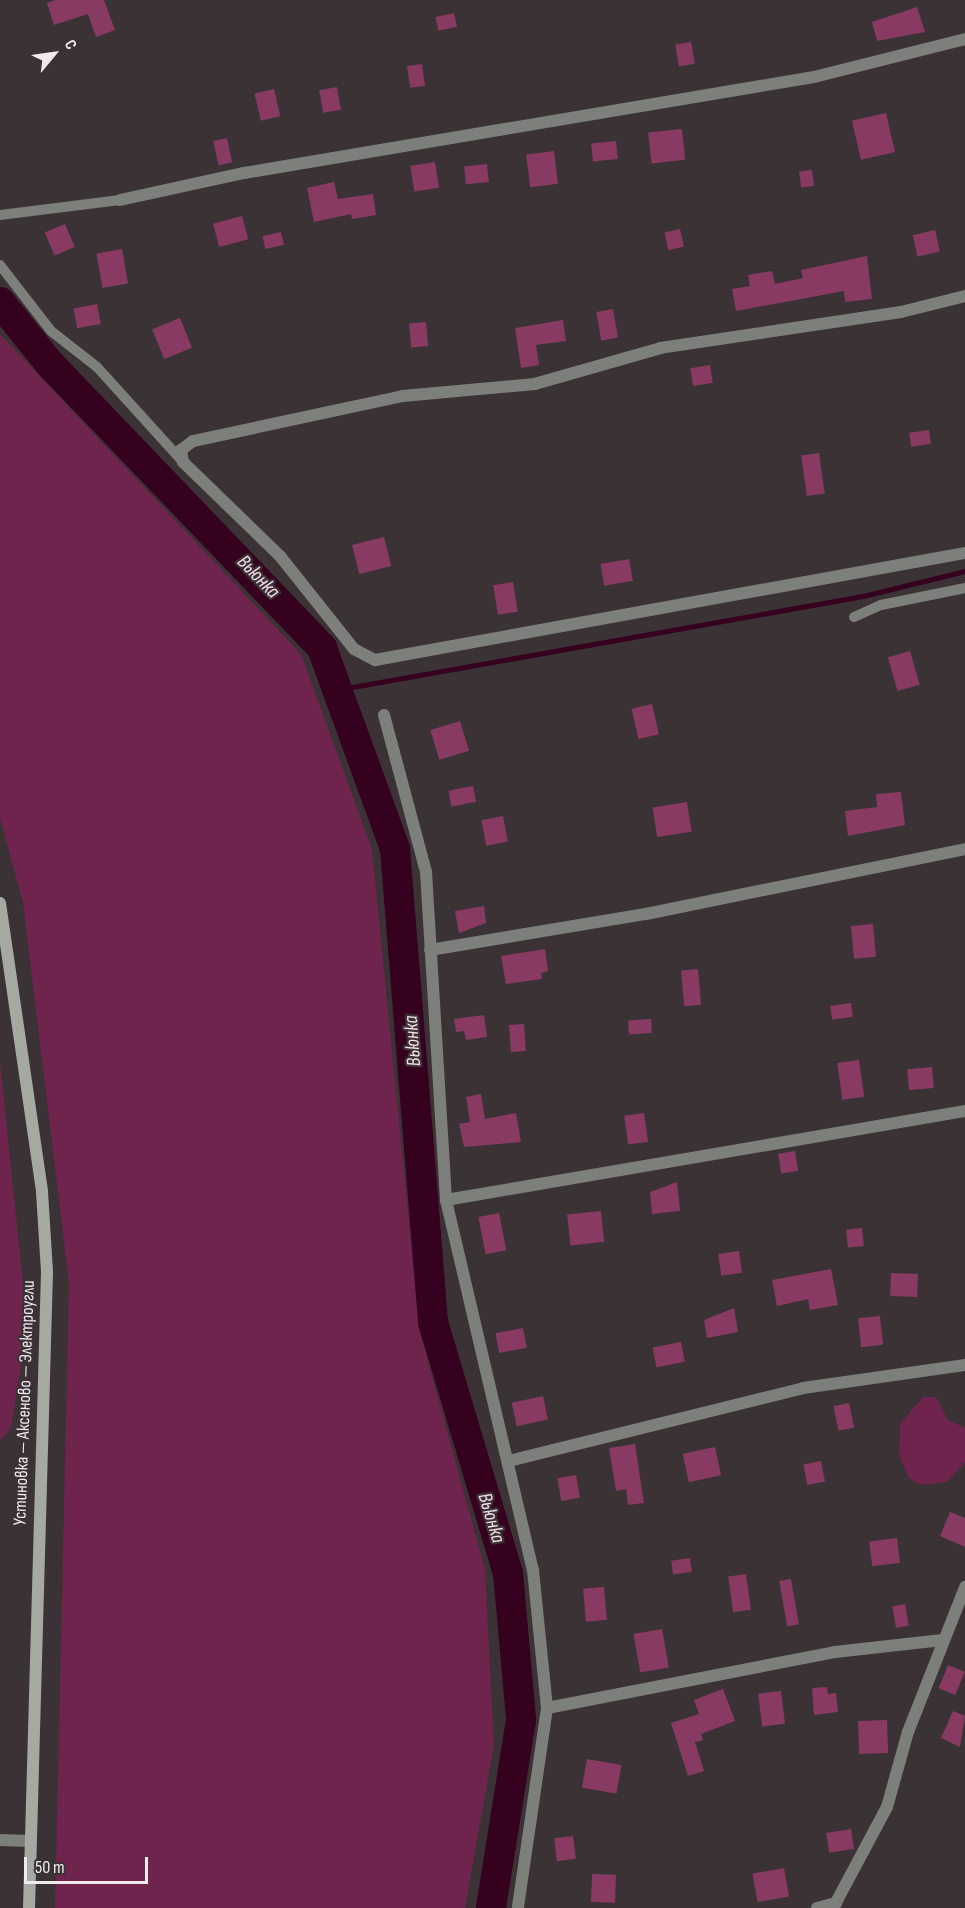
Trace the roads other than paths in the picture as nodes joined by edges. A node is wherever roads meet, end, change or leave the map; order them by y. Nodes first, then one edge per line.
1 (965, 39) edge
2 (120, 200) joint
3 (0, 215) edge
4 (0, 265) edge
5 (965, 296) edge
6 (183, 462) junction
7 (965, 553) edge
8 (965, 588) edge
9 (854, 617) dead end
10 (384, 715) dead end
11 (965, 849) edge
12 (0, 903) edge
13 (430, 950) junction
14 (965, 1111) edge
15 (446, 1200) junction
16 (965, 1365) edge
17 (508, 1461) junction
18 (965, 1587) edge
19 (942, 1640) junction
20 (547, 1708) junction
21 (0, 1840) edge
22 (30, 1841) junction
23 (835, 1906) edge
24 (29, 1908) edge
25 (518, 1908) edge
26 (818, 1908) edge

1 - 2 street
2 - 3 lane
4 - 6 lane
5 - 6 street
6 - 7 street
8 - 9 lane
10 - 13 street
11 - 13 street
12 - 22 main road, Устиновка — Аксеново — Электроугли
13 - 15 street
14 - 15 street
15 - 17 street
16 - 17 street
17 - 20 street
18 - 19 street
19 - 20 street
19 - 23 street
20 - 25 street
21 - 22 street
22 - 24 main road, Устиновка — Аксеново — Электроугли
23 - 26 street

